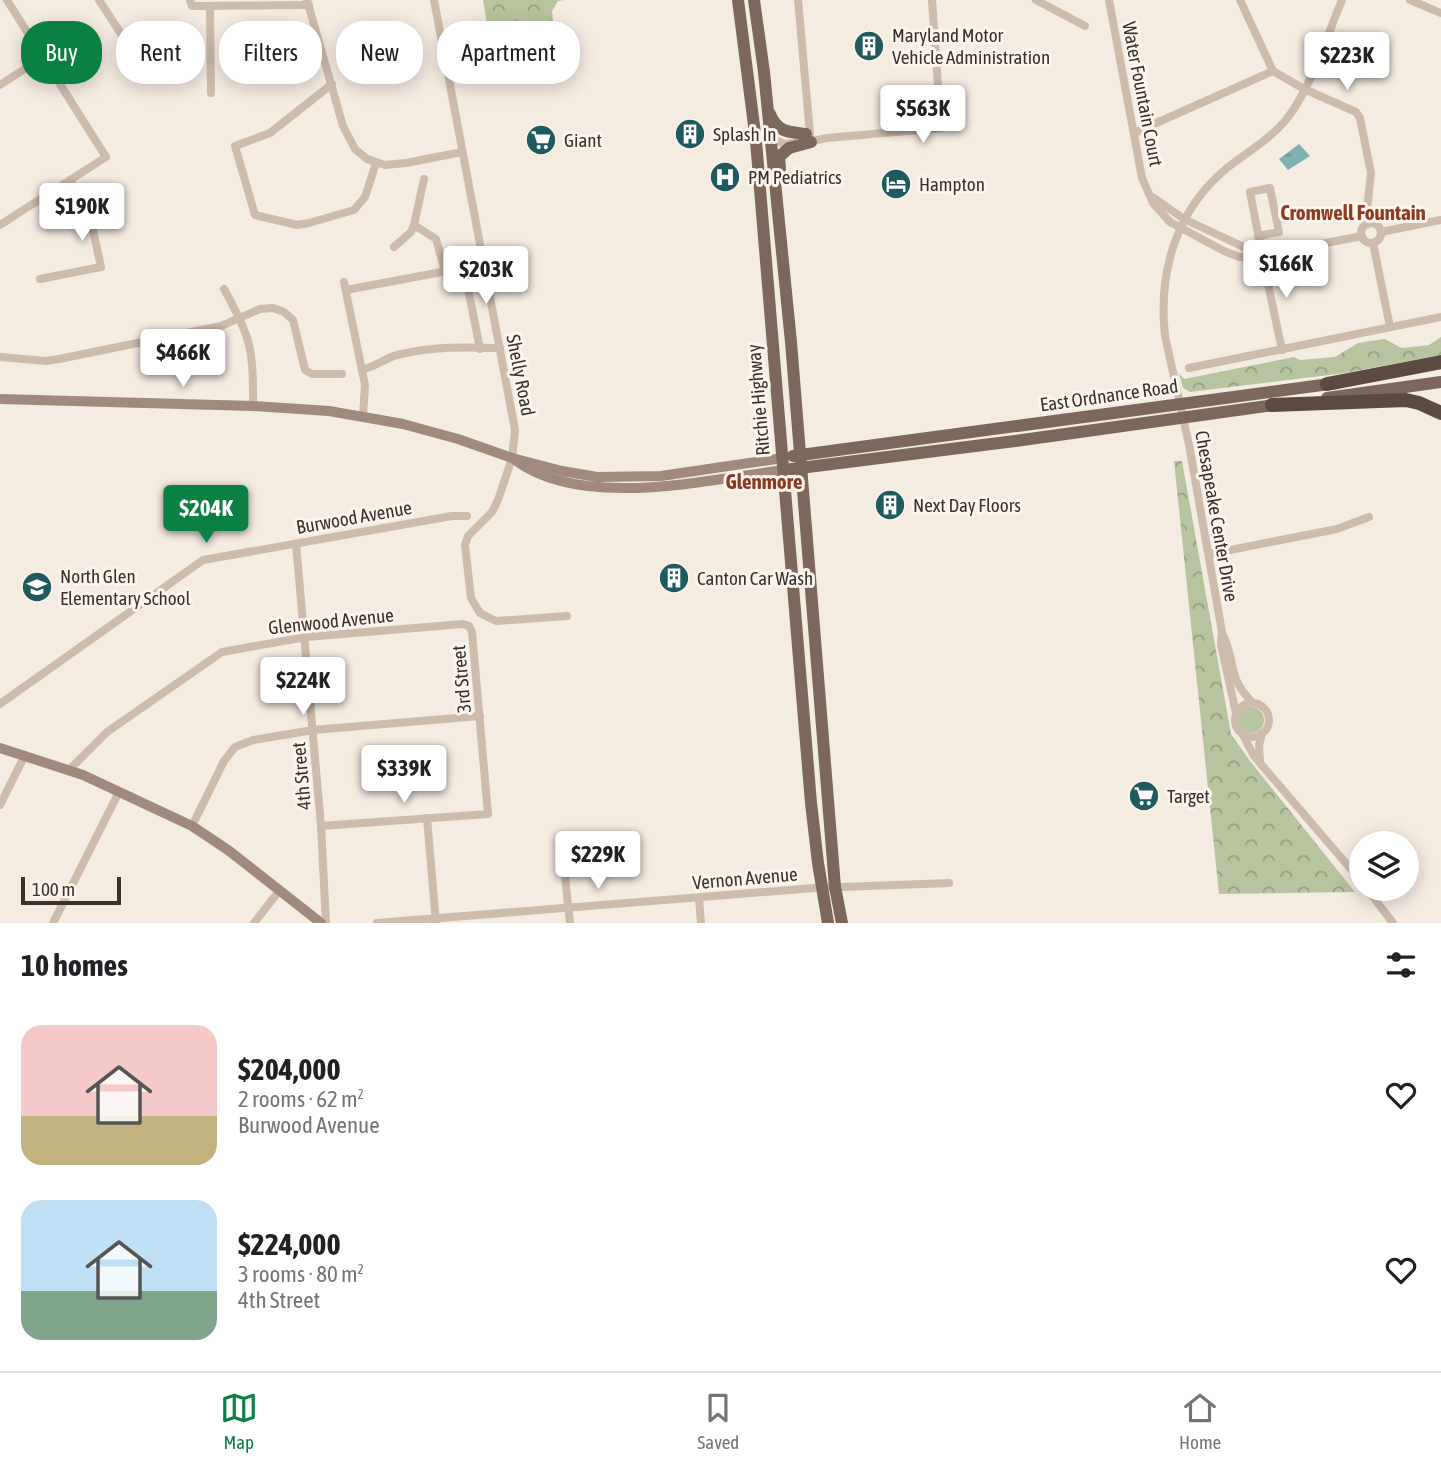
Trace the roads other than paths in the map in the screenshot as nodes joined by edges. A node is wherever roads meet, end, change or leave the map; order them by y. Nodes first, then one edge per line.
1 (99, 0) edge
2 (433, 0) edge
3 (738, 0) edge
4 (747, 0) edge
5 (798, 0) edge
6 (932, 0) edge
7 (1036, 0) edge
8 (1109, 0) edge
9 (1240, 0) edge
10 (1342, 0) edge
11 (1410, 0) edge
12 (9, 2) edge
13 (191, 3) edge
14 (308, 3) edge
15 (210, 6) junction
16 (755, 6) edge
17 (0, 11) edge
18 (1441, 13) edge
19 (21, 21) edge
20 (116, 26) edge
21 (1085, 26) dead end
22 (21, 71) edge
23 (1273, 71) junction
24 (60, 84) edge
25 (332, 84) junction
26 (0, 85) edge
27 (1304, 89) junction
28 (211, 93) dead end
29 (768, 109) junction
30 (1134, 133) junction
31 (809, 137) junction
32 (774, 140) junction
33 (462, 152) junction
34 (376, 163) junction
35 (424, 179) dead end
36 (70, 180) junction
37 (776, 197) junction
38 (1441, 220) edge
39 (1182, 224) junction
40 (1368, 224) junction
41 (0, 225) edge
42 (414, 225) junction
43 (763, 232) junction
44 (1381, 232) junction
45 (1258, 236) junction
46 (1362, 236) junction
47 (1373, 243) junction
48 (394, 247) dead end
49 (1262, 255) junction
50 (484, 264) junction
51 (464, 268) junction
52 (445, 271) junction
53 (40, 279) dead end
54 (224, 289) dead end
55 (786, 297) junction
56 (1441, 317) edge
57 (241, 318) junction
58 (1390, 327) junction
59 (500, 348) junction
60 (480, 349) junction
61 (1282, 350) junction
62 (0, 357) edge
63 (1441, 362) edge
64 (1189, 368) dead end
65 (363, 369) junction
66 (1441, 369) edge
67 (342, 374) dead end
68 (1441, 382) edge
69 (1327, 384) junction
70 (0, 399) edge
71 (1179, 405) junction
72 (1272, 405) junction
73 (253, 406) junction
74 (1441, 413) edge
75 (363, 416) junction
76 (1184, 418) junction
77 (512, 458) junction
78 (801, 461) junction
79 (783, 464) junction
80 (467, 516) dead end
81 (1369, 517) dead end
82 (296, 544) junction
83 (1210, 554) junction
84 (567, 616) dead end
85 (468, 626) joint
86 (1222, 632) junction
87 (306, 637) junction
88 (1253, 703) junction
89 (0, 704) edge
90 (1236, 713) junction
91 (480, 716) junction
92 (313, 730) junction
93 (1262, 732) junction
94 (1242, 733) junction
95 (0, 748) edge
96 (25, 755) junction
97 (1260, 761) junction
98 (69, 770) junction
99 (119, 792) junction
100 (0, 805) edge
101 (427, 818) junction
102 (321, 826) junction
103 (192, 827) junction
104 (564, 858) dead end
105 (1349, 867) edge
106 (949, 883) dead end
107 (828, 887) junction
108 (279, 891) junction
109 (699, 898) junction
110 (1376, 901) edge
111 (568, 908) junction
112 (436, 921) edge
113 (52, 923) edge
114 (254, 923) edge
115 (323, 923) edge
116 (377, 923) edge
117 (570, 923) edge
118 (701, 923) edge
119 (828, 923) edge
120 (842, 923) edge
121 (1393, 923) edge

1 - 20 street
2 - 33 street, Shelly Road
3 - 43 main road, Ritchie Highway
4 - 16 main road
5 - 31 street
6 - 31 street
7 - 21 street
8 - 30 street, Water Fountain Court
9 - 23 street
10 - 27 street, Chesapeake Center Drive
11 - 18 street
12 - 17 street
12 - 19 street
13 - 15 street
14 - 15 street
14 - 25 street
15 - 28 street
16 - 29 main road, Ritchie Highway
22 - 26 street
23 - 27 street
23 - 30 street
24 - 36 street
25 - 34 street
25 - 34 street
27 - 39 street, Chesapeake Center Drive
27 - 40 street
29 - 31 main road
29 - 32 main road, Ritchie Highway
30 - 39 street, Water Fountain Court
31 - 32 street
31 - 37 main road
32 - 37 main road, Ritchie Highway
33 - 34 street
33 - 50 street, Shelly Road
35 - 42 street
36 - 41 street
36 - 53 street
37 - 55 main road, Ritchie Highway
38 - 44 street
39 - 49 street, Water Fountain Court
39 - 71 street, Chesapeake Center Drive
40 - 44 street
40 - 46 street
42 - 48 street
42 - 52 street
43 - 55 main road
43 - 79 main road, Ritchie Highway
44 - 47 street
45 - 45 street
45 - 49 street
46 - 47 street
46 - 49 street
47 - 58 street
49 - 61 street
50 - 51 street
50 - 59 street, Shelly Road
51 - 52 street
51 - 60 street
52 - 65 street
54 - 57 street
55 - 78 main road, Ritchie Highway
56 - 58 street
57 - 62 street
57 - 67 street
57 - 73 street
58 - 61 street
59 - 60 street
59 - 77 street, Shelly Road
60 - 65 street
61 - 64 street
63 - 69 highway
65 - 75 street
66 - 69 main road, East Ordnance Road
68 - 72 main road, East Ordnance Road
69 - 71 main road, East Ordnance Road
70 - 73 main road
71 - 76 street, Chesapeake Center Drive
71 - 78 main road, East Ordnance Road
72 - 74 highway
72 - 76 main road, East Ordnance Road
73 - 75 main road
75 - 77 main road
76 - 78 main road, East Ordnance Road
76 - 83 street, Chesapeake Center Drive
77 - 79 main road
77 - 84 street, Shelly Road
78 - 79 main road, East Ordnance Road
78 - 107 main road, Ritchie Highway
79 - 107 main road, Ritchie Highway
80 - 82 street, Burwood Avenue
81 - 83 street
82 - 87 street, 4th Street
82 - 89 street, Burwood Avenue
83 - 86 street, Chesapeake Center Drive
85 - 87 street, Glenwood Avenue
85 - 91 street, 3rd Street
86 - 88 street
86 - 90 street
87 - 92 street, 4th Street
87 - 98 street, Glenwood Avenue
88 - 90 street
88 - 93 street
90 - 94 street
91 - 92 street
91 - 101 street, 3rd Street
92 - 102 street, 4th Street
92 - 103 street
93 - 94 street
93 - 97 street
94 - 97 street
95 - 96 main road
96 - 98 main road
96 - 100 street
97 - 105 street
98 - 99 main road
99 - 103 main road
99 - 113 street
101 - 102 street
101 - 112 street
102 - 115 street, 4th Street
103 - 108 main road
104 - 111 street
106 - 107 street, Vernon Avenue
107 - 109 street, Vernon Avenue
107 - 119 main road, Ritchie Highway
107 - 120 main road, Ritchie Highway
108 - 114 street
108 - 115 main road
109 - 111 street, Vernon Avenue
109 - 118 street
110 - 121 street
111 - 112 street, Vernon Avenue
111 - 117 street
112 - 116 street, Vernon Avenue

